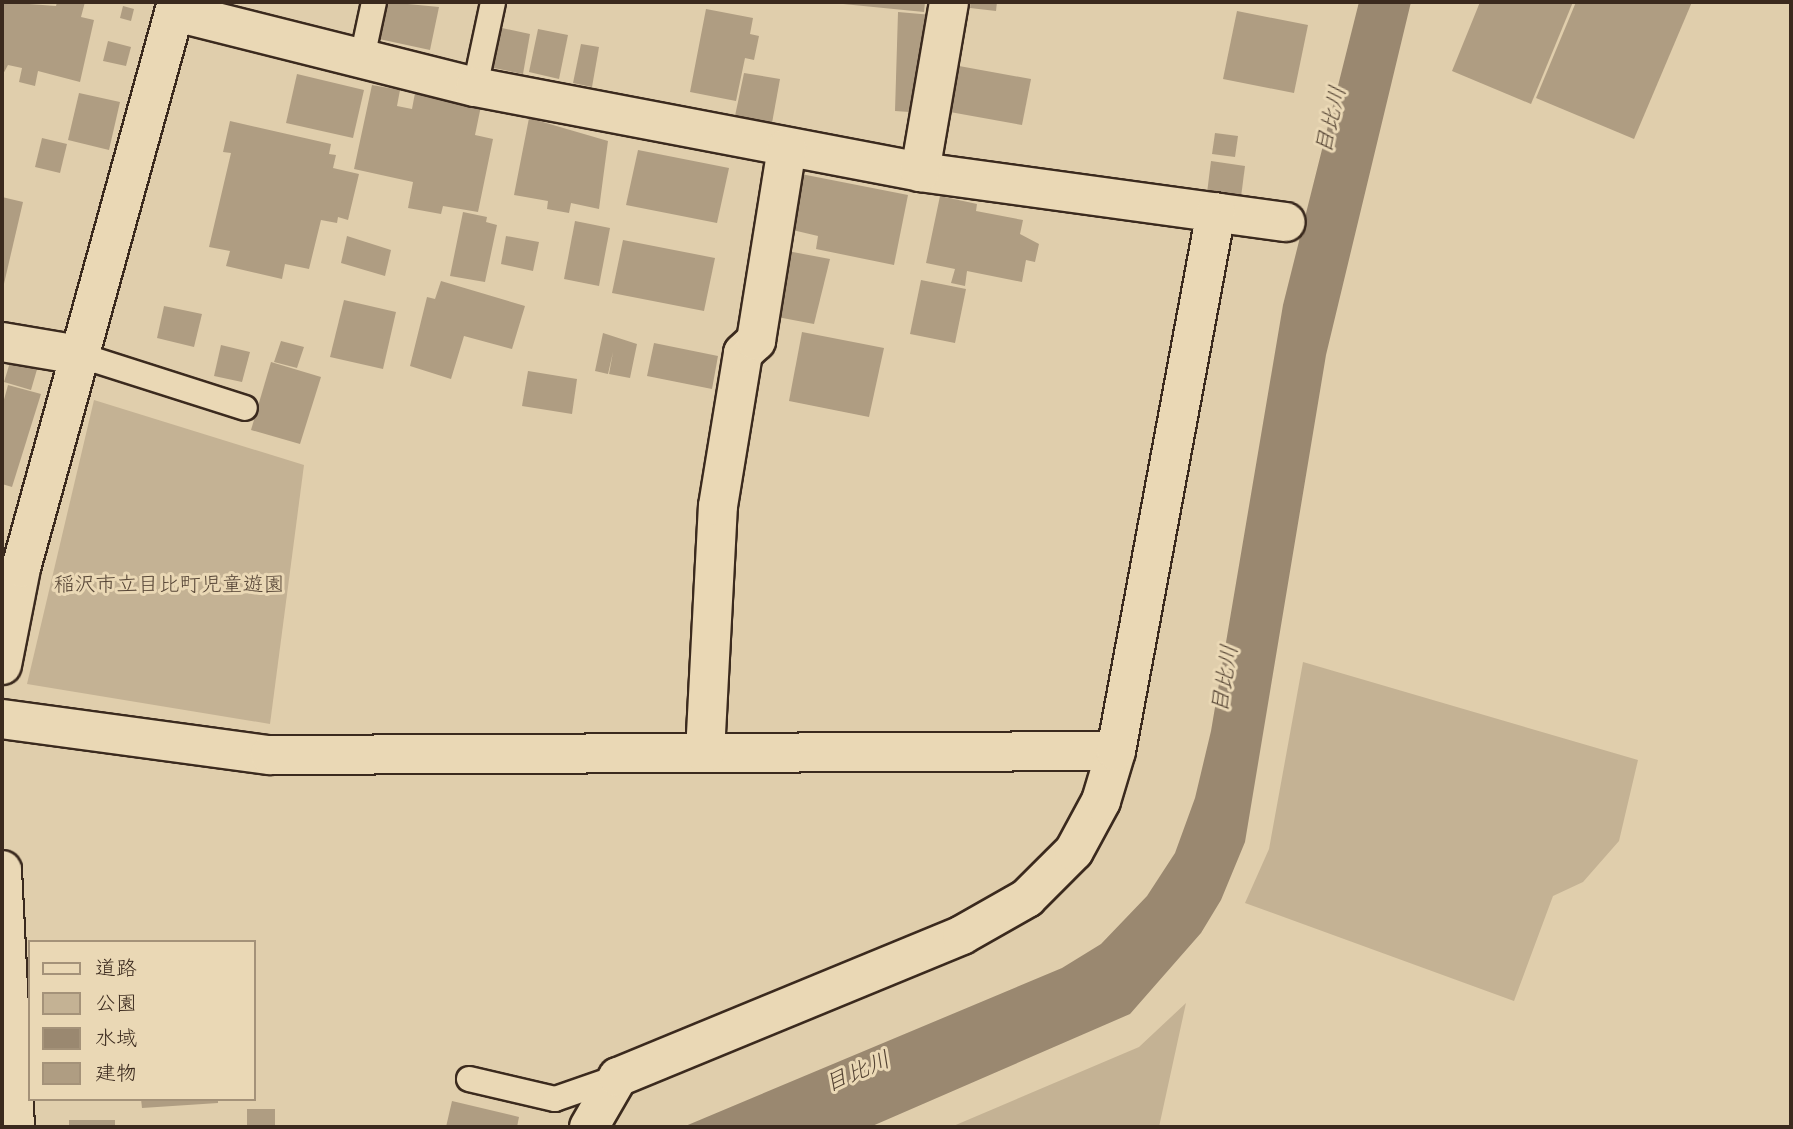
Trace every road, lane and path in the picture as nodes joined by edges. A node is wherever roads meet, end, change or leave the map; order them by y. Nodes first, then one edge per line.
1 (374, 2) edge
2 (494, 2) edge
3 (949, 2) edge
4 (177, 7) edge
5 (362, 58) junction
6 (475, 87) junction
7 (787, 147) junction
8 (920, 172) junction
9 (1216, 212) junction
10 (1286, 222) dead end
11 (2, 342) edge
12 (79, 355) junction
13 (245, 408) dead end
14 (2, 665) edge
15 (2, 719) edge
16 (1116, 751) junction
17 (705, 753) junction
18 (2, 870) edge
19 (5, 994) edge
20 (618, 1077) junction
21 (469, 1079) dead end
22 (15, 1127) edge
23 (589, 1127) edge

1 - 5 lane
2 - 6 lane
3 - 8 street
4 - 5 street
4 - 12 street
5 - 6 street
6 - 7 street
7 - 8 street
7 - 17 street
8 - 9 street
9 - 10 street
9 - 16 street
11 - 12 street
12 - 13 lane
12 - 14 street
15 - 17 street
16 - 17 street
16 - 20 street
18 - 19 street
19 - 22 street
20 - 21 lane
20 - 23 street

